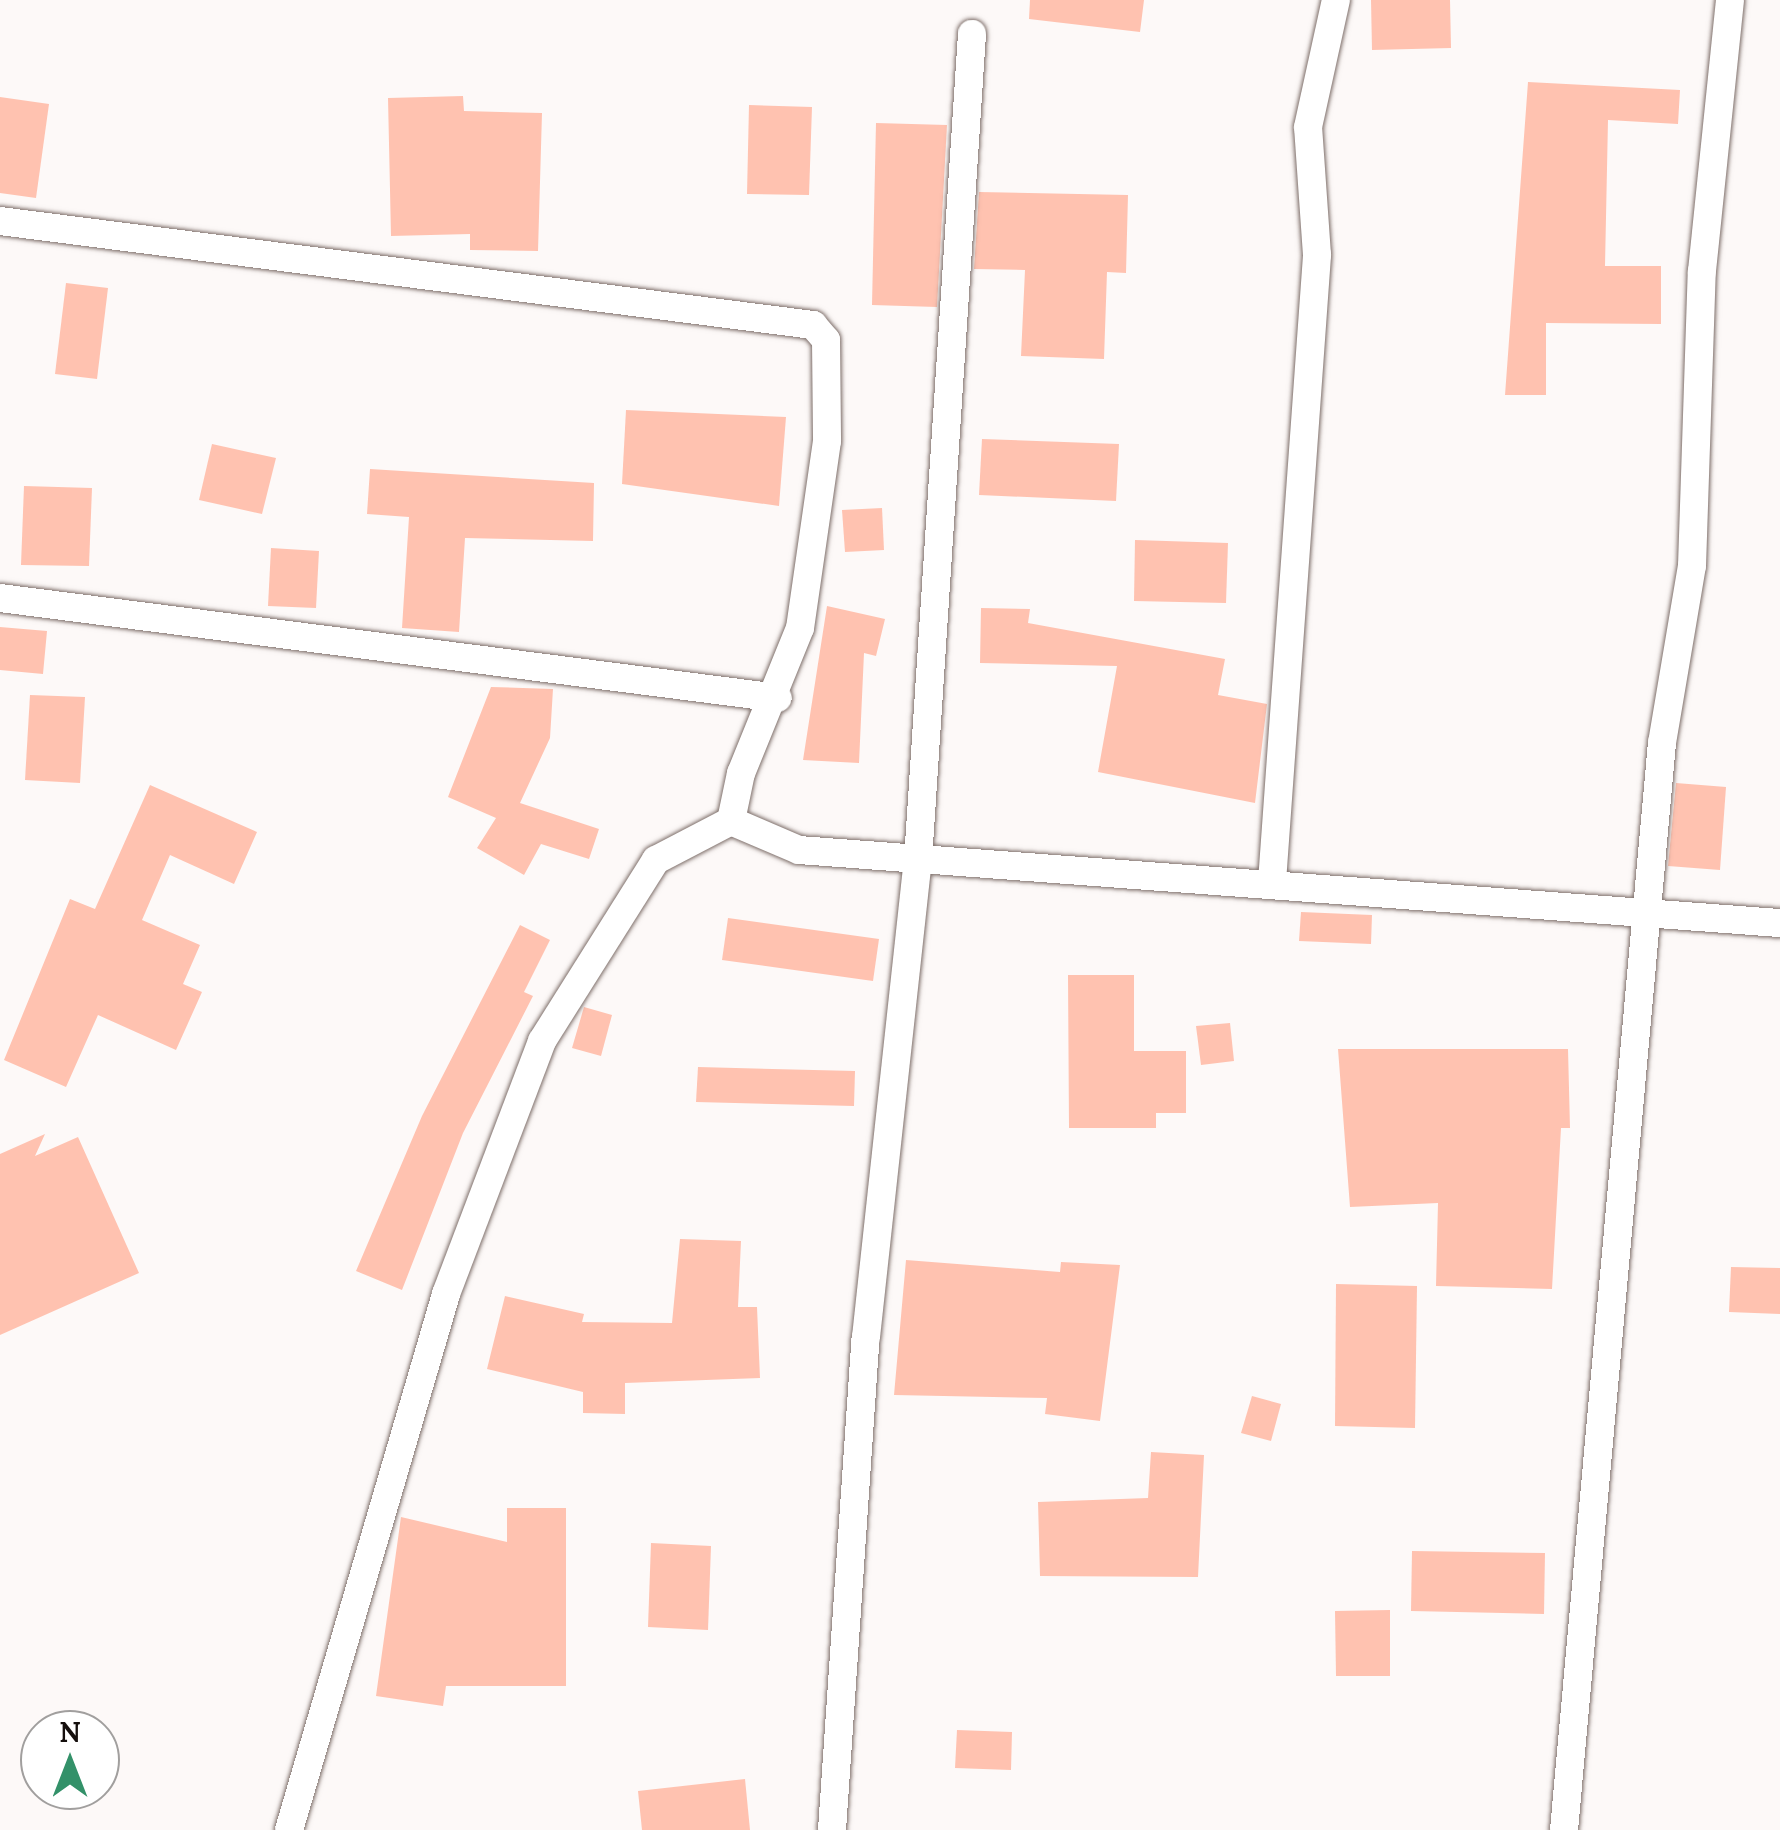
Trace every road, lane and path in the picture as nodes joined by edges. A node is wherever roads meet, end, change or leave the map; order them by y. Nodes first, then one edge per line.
1 (1336, 0) edge
2 (1730, 0) edge
3 (972, 34) dead end
4 (0, 221) edge
5 (0, 598) edge
6 (778, 698) junction
7 (731, 821) junction
8 (918, 860) junction
9 (1272, 882) junction
10 (1650, 912) junction
11 (1780, 923) edge
12 (290, 1830) edge
13 (832, 1830) edge
14 (1564, 1830) edge

1 - 9 street
2 - 10 street
3 - 8 street
4 - 6 street
5 - 6 street
6 - 7 street
7 - 8 street
7 - 12 street
8 - 9 street
8 - 13 street
9 - 10 street
10 - 11 street
10 - 14 street

